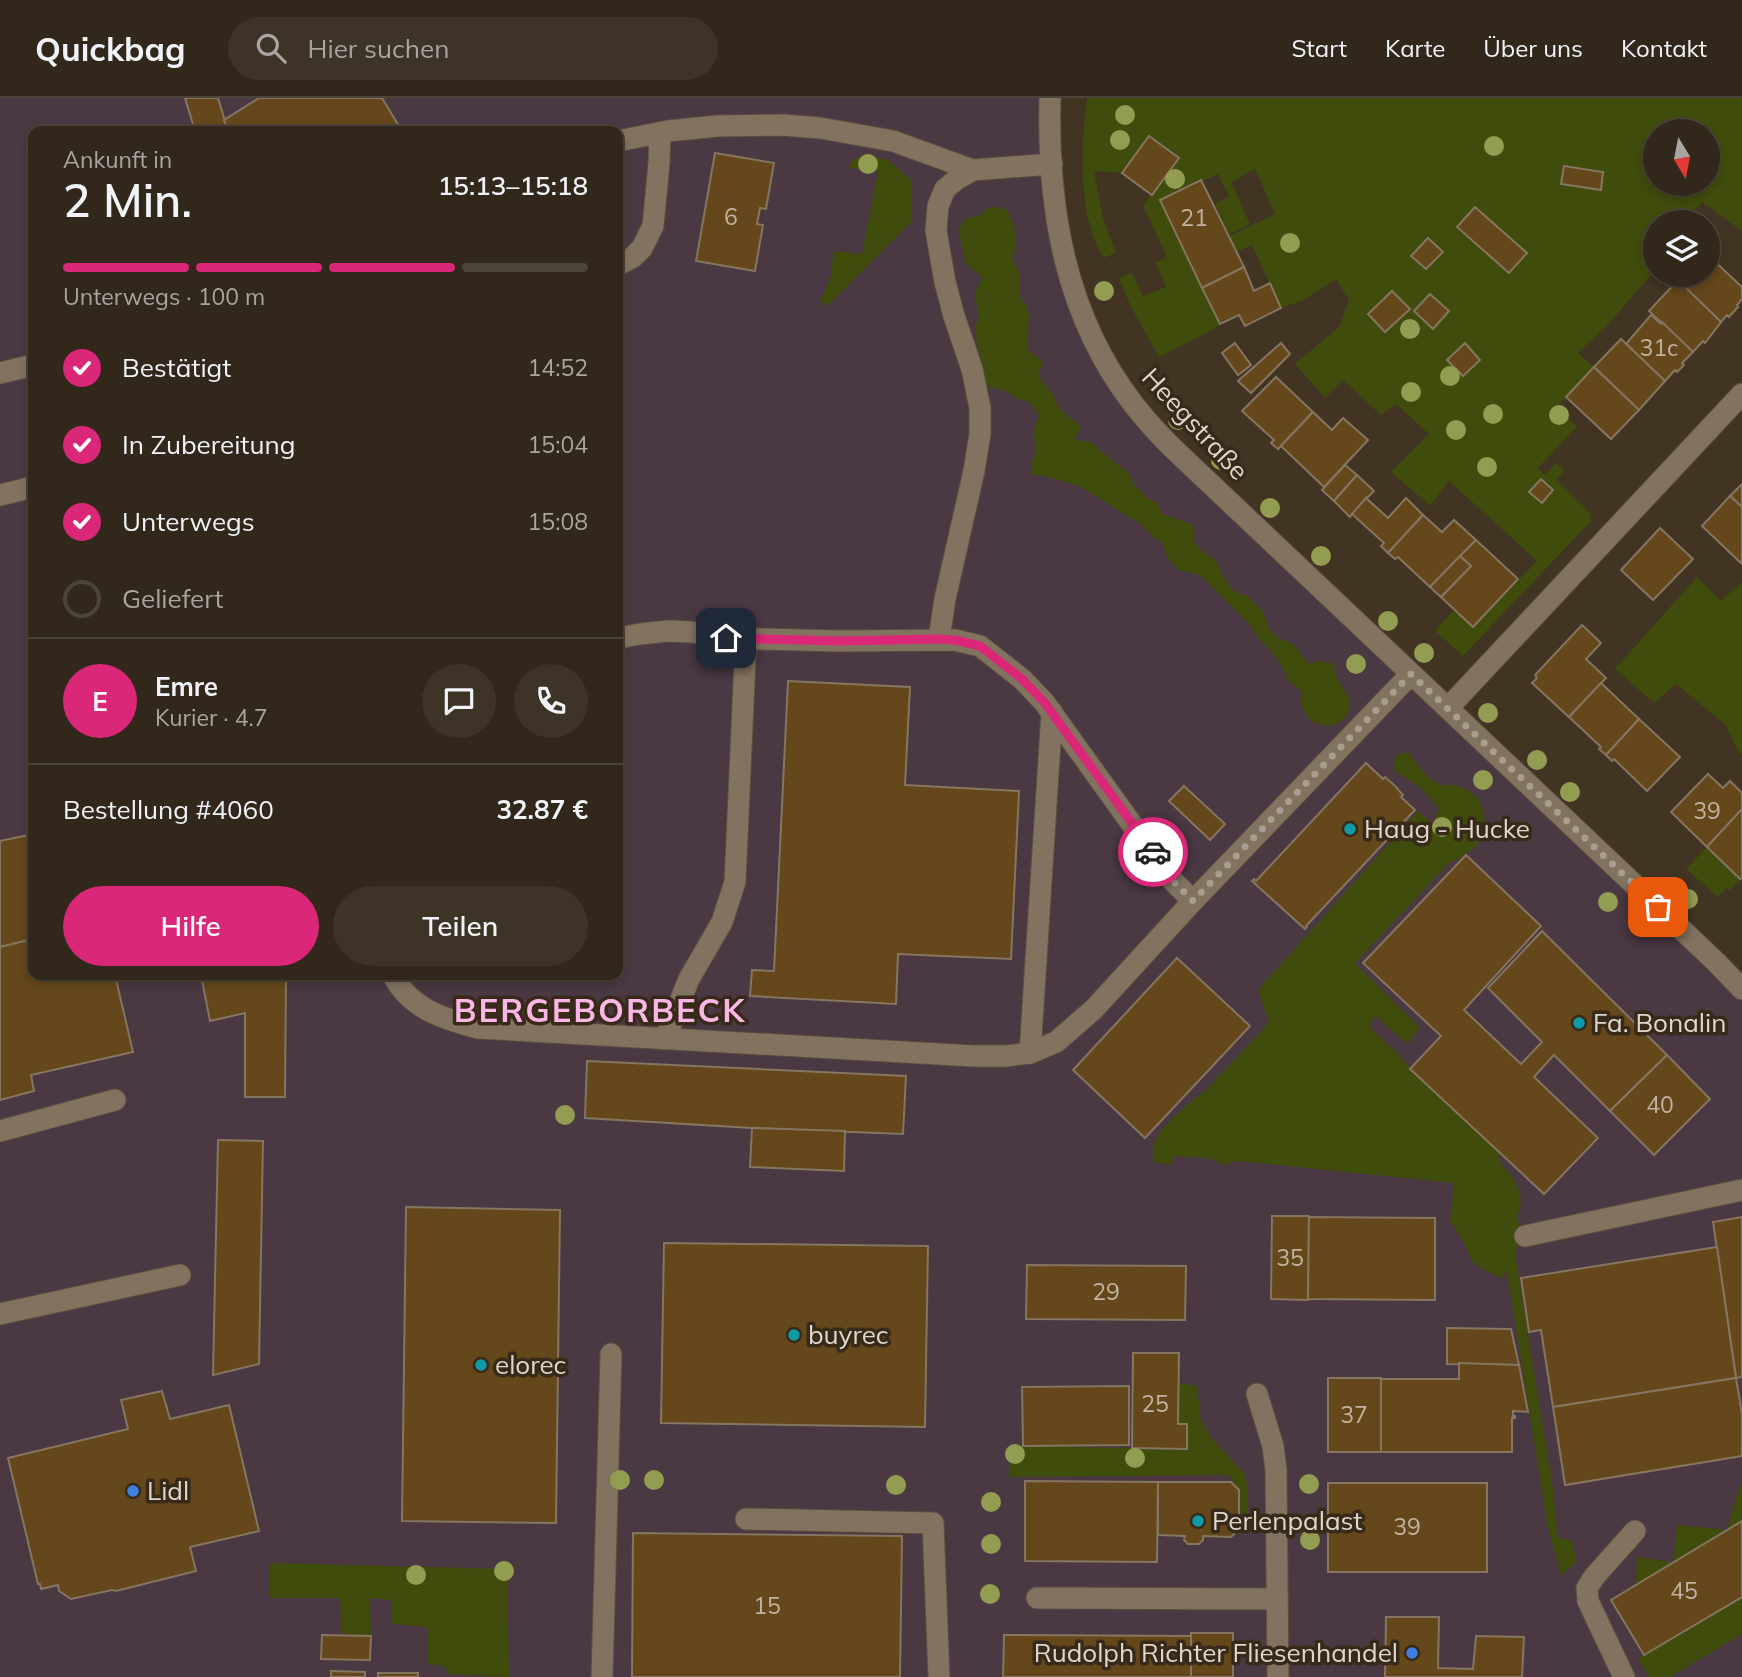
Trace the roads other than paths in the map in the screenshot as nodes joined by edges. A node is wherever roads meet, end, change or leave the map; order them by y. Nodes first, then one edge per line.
1 (1050, 98) edge
2 (660, 133) junction
3 (623, 140) edge
4 (1052, 164) junction
5 (973, 170) junction
6 (623, 262) edge
7 (28, 366) edge
8 (0, 373) edge
9 (1742, 394) edge
10 (28, 488) edge
11 (0, 495) edge
12 (623, 637) edge
13 (746, 638) junction
14 (939, 639) junction
15 (1411, 674) junction
16 (1448, 708) junction
17 (1052, 712) junction
18 (1193, 901) junction
19 (396, 980) edge
20 (1742, 989) edge
21 (665, 1039) junction
22 (1030, 1053) junction
23 (115, 1100) dead end
24 (0, 1131) edge
25 (1742, 1190) edge
26 (1525, 1236) dead end
27 (180, 1275) dead end
28 (0, 1314) edge
29 (611, 1354) dead end
30 (1257, 1394) dead end
31 (746, 1519) dead end
32 (1636, 1531) dead end
33 (1037, 1598) dead end
34 (1277, 1599) junction
35 (602, 1677) edge
36 (939, 1677) edge
37 (1278, 1677) edge
38 (1624, 1677) edge

1 - 4 street, Heegstraße
2 - 3 street
2 - 5 street
2 - 6 street
4 - 5 street
4 - 15 street, Heegstraße
5 - 14 street
7 - 8 street
9 - 16 street
10 - 11 street
12 - 13 street
13 - 14 street
13 - 21 street
14 - 17 street
15 - 16 street, Heegstraße
15 - 18 street
16 - 20 street, Heegstraße
17 - 18 street
17 - 22 street
18 - 22 street
19 - 21 street
21 - 22 street
23 - 24 street
25 - 26 street
27 - 28 street
29 - 35 street
30 - 34 street
31 - 36 street
32 - 38 street
33 - 34 street
34 - 37 street

